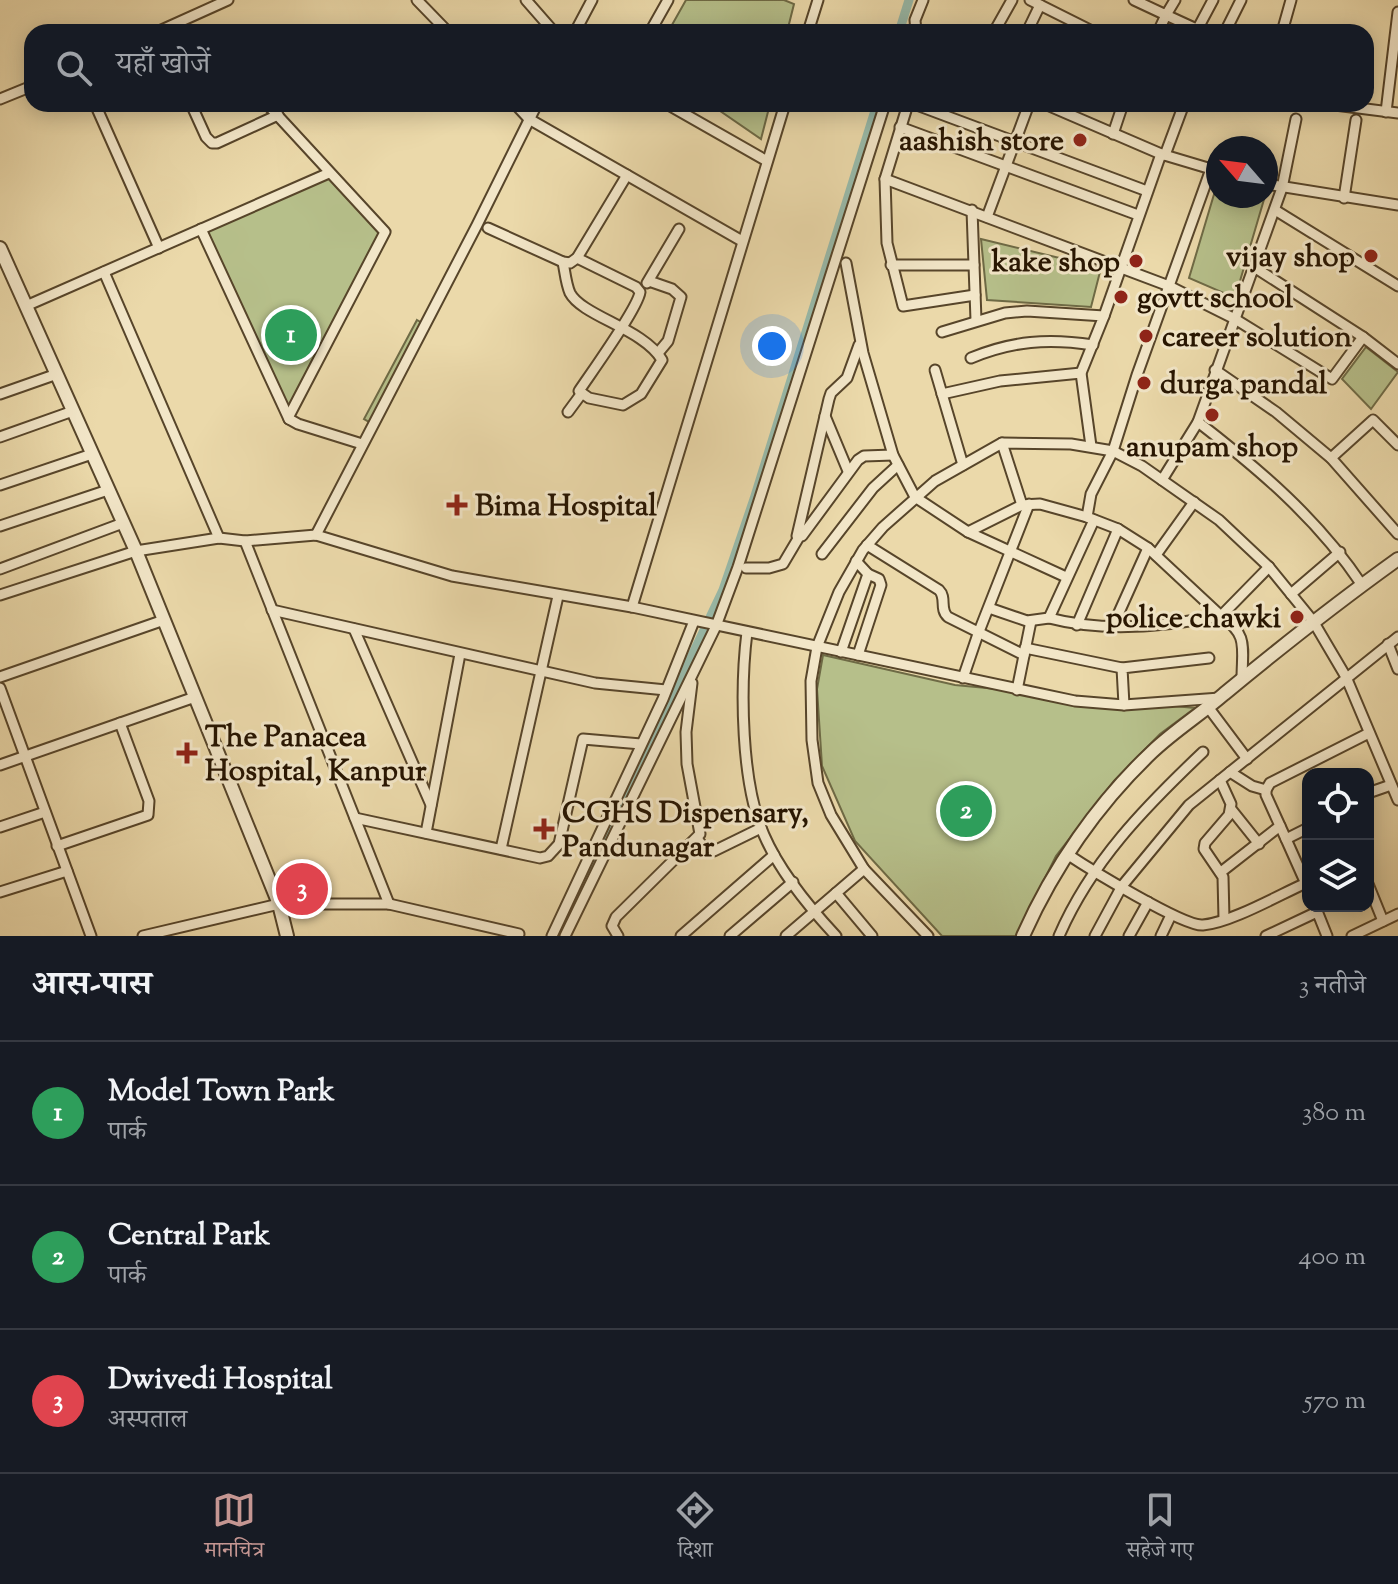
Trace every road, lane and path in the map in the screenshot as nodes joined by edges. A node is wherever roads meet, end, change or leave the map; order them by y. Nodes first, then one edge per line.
1 (228, 0) edge
2 (417, 0) edge
3 (526, 0) edge
4 (592, 0) edge
5 (668, 0) edge
6 (818, 0) edge
7 (923, 0) edge
8 (1012, 0) edge
9 (1134, 0) edge
10 (1175, 0) edge
11 (1213, 0) edge
12 (1241, 0) edge
13 (1291, 0) edge
14 (1035, 2) edge
15 (1398, 12) edge
16 (1166, 15) junction
17 (175, 24) edge
18 (440, 24) edge
19 (547, 24) edge
20 (579, 24) edge
21 (654, 24) edge
22 (810, 24) edge
23 (914, 24) edge
24 (998, 24) edge
25 (1029, 24) edge
26 (1078, 24) edge
27 (1162, 24) edge
28 (1185, 24) edge
29 (1203, 24) edge
30 (1229, 24) edge
31 (1284, 24) edge
32 (24, 89) edge
33 (0, 99) edge
34 (1374, 110) edge
35 (99, 112) edge
36 (195, 112) edge
37 (275, 112) edge
38 (522, 112) edge
39 (533, 112) edge
40 (681, 112) edge
41 (782, 112) edge
42 (882, 112) edge
43 (907, 112) edge
44 (933, 112) edge
45 (1026, 112) edge
46 (1067, 112) edge
47 (1120, 112) edge
48 (1181, 112) edge
49 (1386, 112) junction
50 (1398, 113) edge
51 (278, 115) junction
52 (529, 119) junction
53 (1296, 119) dead end
54 (1356, 120) dead end
55 (900, 127) junction
56 (1113, 134) junction
57 (1015, 142) junction
58 (1163, 154) junction
59 (767, 161) junction
60 (1006, 167) junction
61 (1206, 167) edge
62 (329, 173) junction
63 (627, 175) junction
64 (885, 179) junction
65 (1278, 187) edge
66 (1282, 188) junction
67 (1147, 191) junction
68 (1206, 193) edge
69 (1344, 198) junction
70 (1398, 205) edge
71 (972, 210) junction
72 (1275, 210) junction
73 (1138, 215) junction
74 (987, 217) junction
75 (488, 228) dead end
76 (201, 229) junction
77 (679, 229) dead end
78 (742, 241) junction
79 (0, 248) edge
80 (159, 248) junction
81 (577, 258) junction
82 (563, 262) junction
83 (846, 263) dead end
84 (891, 265) junction
85 (974, 265) junction
86 (1119, 267) junction
87 (1254, 267) junction
88 (104, 272) junction
89 (649, 281) junction
90 (1396, 281) edge
91 (1169, 286) junction
92 (638, 289) junction
93 (975, 295) junction
94 (26, 306) junction
95 (1104, 316) junction
96 (1235, 319) junction
97 (976, 320) junction
98 (621, 327) junction
99 (942, 332) dead end
100 (1363, 337) junction
101 (861, 342) junction
102 (1093, 345) junction
103 (658, 353) junction
104 (971, 358) dead end
105 (1398, 364) edge
106 (935, 370) dead end
107 (1215, 370) junction
108 (1081, 373) junction
109 (57, 374) junction
110 (582, 393) junction
111 (0, 394) edge
112 (942, 394) junction
113 (73, 411) junction
114 (568, 412) dead end
115 (825, 416) junction
116 (289, 419) junction
117 (1198, 422) junction
118 (0, 437) edge
119 (1002, 443) junction
120 (362, 444) junction
121 (1398, 445) edge
122 (1091, 446) junction
123 (1113, 451) junction
124 (92, 454) junction
125 (1331, 458) junction
126 (896, 460) junction
127 (963, 465) junction
128 (848, 471) junction
129 (1162, 480) junction
130 (0, 485) edge
131 (108, 490) junction
132 (915, 497) junction
133 (1194, 502) junction
134 (1026, 505) junction
135 (1091, 518) junction
136 (123, 523) junction
137 (0, 526) edge
138 (1118, 529) junction
139 (968, 532) junction
140 (1398, 534) edge
141 (316, 535) junction
142 (799, 537) junction
143 (219, 538) junction
144 (245, 541) junction
145 (867, 545) junction
146 (136, 551) junction
147 (1152, 552) junction
148 (1340, 552) junction
149 (1011, 553) junction
150 (822, 554) dead end
151 (1398, 559) edge
152 (856, 561) junction
153 (1269, 567) junction
154 (746, 568) dead end
155 (0, 569) edge
156 (868, 574) junction
157 (1066, 577) junction
158 (1362, 585) junction
159 (1291, 594) junction
160 (0, 595) edge
161 (558, 596) junction
162 (632, 607) junction
163 (989, 608) junction
164 (272, 610) junction
165 (1221, 616) junction
166 (1049, 618) junction
167 (164, 620) junction
168 (694, 621) junction
169 (1031, 621) junction
170 (1313, 621) junction
171 (1077, 625) junction
172 (714, 626) junction
173 (1112, 628) junction
174 (354, 629) junction
175 (747, 632) junction
176 (978, 634) junction
177 (1398, 637) edge
178 (1388, 644) junction
179 (817, 647) junction
180 (1025, 651) junction
181 (841, 652) junction
182 (460, 654) junction
183 (858, 655) junction
184 (1209, 658) dead end
185 (1122, 668) junction
186 (1398, 669) edge
187 (694, 670) junction
188 (542, 672) junction
189 (0, 677) edge
190 (1346, 677) junction
191 (963, 678) junction
192 (1242, 679) junction
193 (0, 688) edge
194 (666, 690) junction
195 (1017, 690) junction
196 (195, 697) junction
197 (1220, 698) junction
198 (1124, 705) junction
199 (1208, 707) junction
200 (120, 723) junction
201 (1369, 733) junction
202 (641, 744) junction
203 (1203, 752) dead end
204 (25, 757) junction
205 (1247, 759) junction
206 (0, 765) edge
207 (1230, 772) junction
208 (1220, 780) junction
209 (1391, 785) junction
210 (1266, 790) junction
211 (1374, 791) edge
212 (1398, 800) edge
213 (431, 805) junction
214 (1231, 809) junction
215 (45, 812) junction
216 (355, 818) junction
217 (1280, 826) junction
218 (0, 827) edge
219 (761, 828) junction
220 (1302, 831) edge
221 (426, 833) junction
222 (697, 838) junction
223 (1286, 839) junction
224 (1259, 844) junction
225 (57, 846) junction
226 (501, 849) junction
227 (1067, 854) junction
228 (774, 855) junction
229 (864, 869) junction
230 (67, 871) junction
231 (1094, 871) junction
232 (1221, 872) junction
233 (1302, 875) edge
234 (793, 882) junction
235 (1122, 886) junction
236 (1302, 888) edge
237 (0, 892) edge
238 (836, 893) junction
239 (1374, 899) edge
240 (1148, 902) junction
241 (279, 904) junction
242 (389, 904) junction
243 (815, 911) junction
244 (1310, 912) edge
245 (1317, 912) edge
246 (1398, 914) edge
247 (1171, 915) junction
248 (1224, 919) junction
249 (1383, 921) junction
250 (178, 932) edge
251 (519, 934) dead end
252 (91, 936) edge
253 (143, 936) edge
254 (287, 936) edge
255 (552, 936) edge
256 (565, 936) edge
257 (618, 936) edge
258 (681, 936) edge
259 (730, 936) edge
260 (786, 936) edge
261 (835, 936) edge
262 (872, 936) edge
263 (928, 936) edge
264 (1023, 936) edge
265 (1059, 936) edge
266 (1095, 936) edge
267 (1129, 936) edge
268 (1161, 936) edge
269 (1266, 936) edge
270 (1327, 936) edge
271 (1352, 936) edge

1 - 17 street
2 - 18 street
3 - 19 street
4 - 20 street
5 - 21 street
6 - 22 street
7 - 23 street
8 - 24 street
9 - 16 street
10 - 16 street
11 - 29 street
12 - 30 street
13 - 31 street
14 - 25 street
14 - 26 street
15 - 49 street
16 - 27 street
16 - 28 street
32 - 33 street
34 - 49 street
35 - 80 street
36 - 51 street
37 - 51 street
38 - 52 street
39 - 52 street
40 - 59 street
41 - 59 street
42 - 172 street
43 - 55 street
44 - 57 street
45 - 57 street
46 - 56 street
47 - 56 street
48 - 58 street
49 - 50 street
51 - 62 street
52 - 63 street
52 - 120 street
53 - 66 street
54 - 69 street
55 - 60 street
55 - 64 street
56 - 58 street
57 - 60 street
57 - 67 street
58 - 61 street
58 - 67 street
59 - 78 street
60 - 73 street
60 - 74 street
62 - 76 street
62 - 116 street
63 - 78 street
63 - 81 street
64 - 71 street
64 - 84 street
65 - 66 street
66 - 69 street
66 - 72 street
67 - 73 street
68 - 91 street
69 - 70 street
71 - 74 street
71 - 85 street
72 - 87 street
72 - 90 street
73 - 86 street
74 - 86 street
75 - 82 street
76 - 80 street
76 - 116 street
77 - 89 street
78 - 162 street
79 - 94 street
80 - 88 street
81 - 82 street
81 - 92 street
82 - 98 street
83 - 101 street
84 - 85 street
84 - 93 street
85 - 93 street
86 - 91 street
86 - 95 street
87 - 96 street
87 - 100 street
88 - 94 street
88 - 143 street
89 - 92 street
89 - 103 street
91 - 96 street
91 - 123 street
92 - 98 street
93 - 97 street
94 - 109 street
95 - 97 street
95 - 102 street
96 - 100 street
96 - 107 street
97 - 99 street
98 - 103 street
98 - 110 street
100 - 105 street
101 - 115 street
101 - 126 street
102 - 104 street
102 - 108 street
103 - 110 street
106 - 112 street
107 - 117 street
107 - 125 street
108 - 112 street
108 - 122 street
109 - 111 street
109 - 113 street
110 - 114 street
112 - 127 street
113 - 118 street
113 - 124 street
115 - 128 street
115 - 142 street
116 - 120 street
117 - 129 street
117 - 148 street
119 - 122 street
119 - 127 street
119 - 134 street
120 - 141 street
121 - 125 street
122 - 123 street
123 - 129 street
123 - 135 street
124 - 130 street
124 - 131 street
125 - 140 street
126 - 128 street
126 - 132 street
126 - 150 street
127 - 132 street
128 - 142 street
129 - 133 street
131 - 136 street
131 - 137 street
132 - 139 street
132 - 145 street
133 - 147 street
133 - 153 street
134 - 135 street
134 - 139 street
134 - 149 street
135 - 138 street
135 - 157 street
136 - 146 street
136 - 155 street
138 - 147 street
138 - 171 street
139 - 149 street
141 - 144 street
141 - 161 street
142 - 154 street
143 - 144 street
143 - 146 street
144 - 164 street
145 - 152 street
145 - 176 street
146 - 160 street
146 - 167 street
147 - 165 street
147 - 173 street
148 - 158 street
148 - 159 street
149 - 157 street
149 - 163 street
151 - 158 street
152 - 156 street
152 - 179 street
153 - 159 street
153 - 165 street
156 - 181 street
156 - 183 street
157 - 166 street
158 - 170 street
159 - 170 street
161 - 162 street
161 - 188 street
162 - 168 street
163 - 169 street
163 - 176 street
164 - 174 street
164 - 216 street
165 - 173 street
165 - 192 street
166 - 169 street
166 - 171 street
167 - 189 street
167 - 196 street
168 - 172 street
168 - 194 street
169 - 180 street
170 - 190 street
170 - 192 street
171 - 173 street
172 - 175 street
172 - 187 street
174 - 182 street
174 - 213 street
175 - 179 street
175 - 219 street
176 - 180 street
176 - 191 street
177 - 178 street
178 - 186 street
178 - 190 street
179 - 181 street
179 - 229 street
180 - 185 street
180 - 195 street
181 - 183 street
182 - 188 street
182 - 213 street
183 - 191 street
184 - 185 street
185 - 198 street
187 - 222 street
187 - 256 street
188 - 194 street
188 - 226 street
190 - 201 street
190 - 205 street
191 - 195 street
192 - 197 street
193 - 204 street
194 - 202 street
195 - 198 street
196 - 200 street
196 - 241 street
197 - 198 street
197 - 199 street
199 - 205 street
199 - 227 street
200 - 204 street
200 - 225 street
201 - 209 street
201 - 210 street
202 - 226 street
202 - 255 street
203 - 231 street
204 - 206 street
204 - 215 street
205 - 207 street
207 - 208 street
207 - 210 street
208 - 214 street
208 - 235 street
209 - 211 street
209 - 212 street
210 - 217 street
213 - 221 street
214 - 224 street
214 - 232 street
215 - 218 street
215 - 225 street
216 - 221 street
216 - 242 street
217 - 223 street
217 - 224 street
219 - 222 street
219 - 228 street
220 - 223 street
221 - 226 street
222 - 257 street
223 - 233 street
224 - 232 street
225 - 230 street
227 - 231 street
227 - 264 street
228 - 234 street
228 - 258 street
229 - 238 street
229 - 263 street
230 - 237 street
230 - 252 street
231 - 235 street
231 - 265 street
232 - 248 street
234 - 243 street
234 - 259 street
235 - 240 street
235 - 266 street
236 - 248 street
238 - 243 street
238 - 262 street
239 - 249 street
240 - 247 street
240 - 267 street
241 - 242 street
241 - 250 street
241 - 254 street
242 - 251 street
243 - 260 street
243 - 261 street
244 - 269 street
245 - 270 street
246 - 249 street
247 - 248 street
247 - 268 street
249 - 271 street
250 - 253 street

